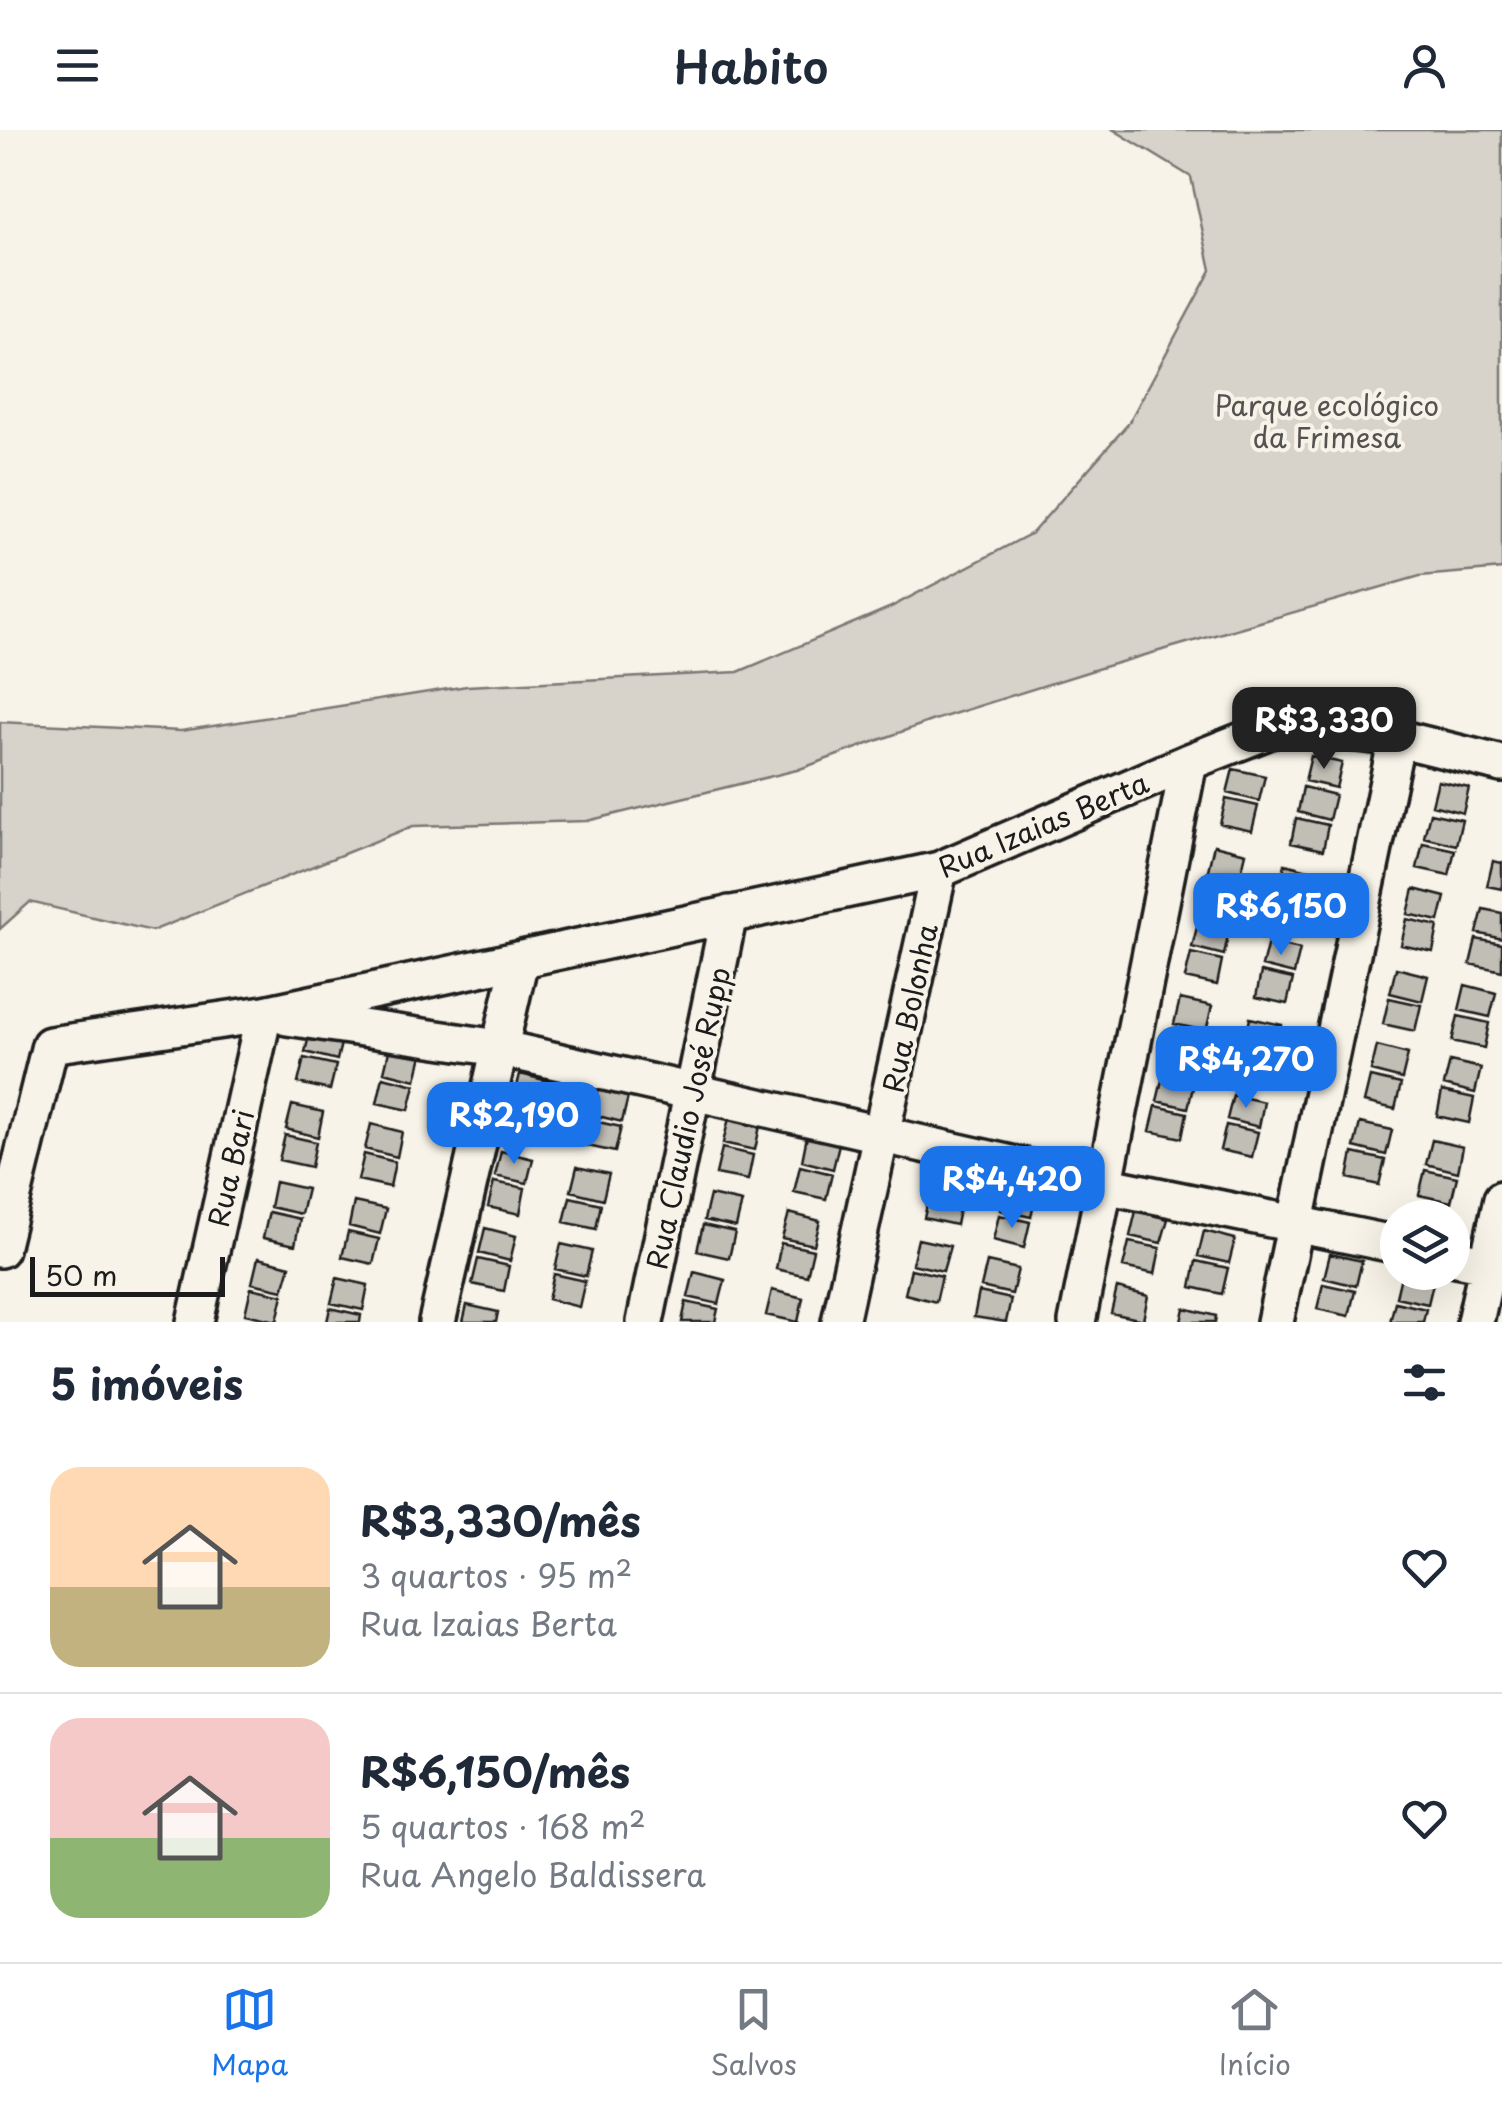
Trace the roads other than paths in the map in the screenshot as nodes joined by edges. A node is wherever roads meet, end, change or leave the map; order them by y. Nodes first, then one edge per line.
1 (1397, 738) junction
2 (1188, 762) junction
3 (1502, 764) edge
4 (939, 870) junction
5 (729, 914) junction
6 (520, 960) junction
7 (264, 1014) junction
8 (499, 1048) junction
9 (692, 1091) junction
10 (882, 1134) junction
11 (1104, 1185) junction
12 (1502, 1199) edge
13 (1296, 1223) junction
14 (1380, 1241) edge
15 (0, 1249) edge
16 (1470, 1261) edge
17 (1495, 1266) edge
18 (195, 1322) edge
19 (437, 1322) edge
20 (644, 1322) edge
21 (840, 1322) edge
22 (1077, 1322) edge
23 (1274, 1322) edge
24 (1475, 1322) edge

1 - 2 street, Rua Izaias Berta
1 - 3 street, Rua Izaias Berta
1 - 13 street
2 - 4 street, Rua Izaias Berta
2 - 11 street
4 - 5 street, Rua Izaias Berta
4 - 10 street, Rua Bolonha
5 - 6 street, Rua Izaias Berta
5 - 9 street, Rua Claudio José Rupp
6 - 7 street, Rua Izaias Berta
6 - 8 street
7 - 8 street
7 - 15 street
7 - 18 street, Rua Bari
8 - 9 street
8 - 19 street
9 - 10 street
9 - 20 street, Rua Claudio José Rupp
10 - 11 street
10 - 21 street, Rua Bolonha
11 - 13 street
11 - 22 street
12 - 17 street
13 - 14 street
13 - 23 street
16 - 17 street
17 - 24 street

